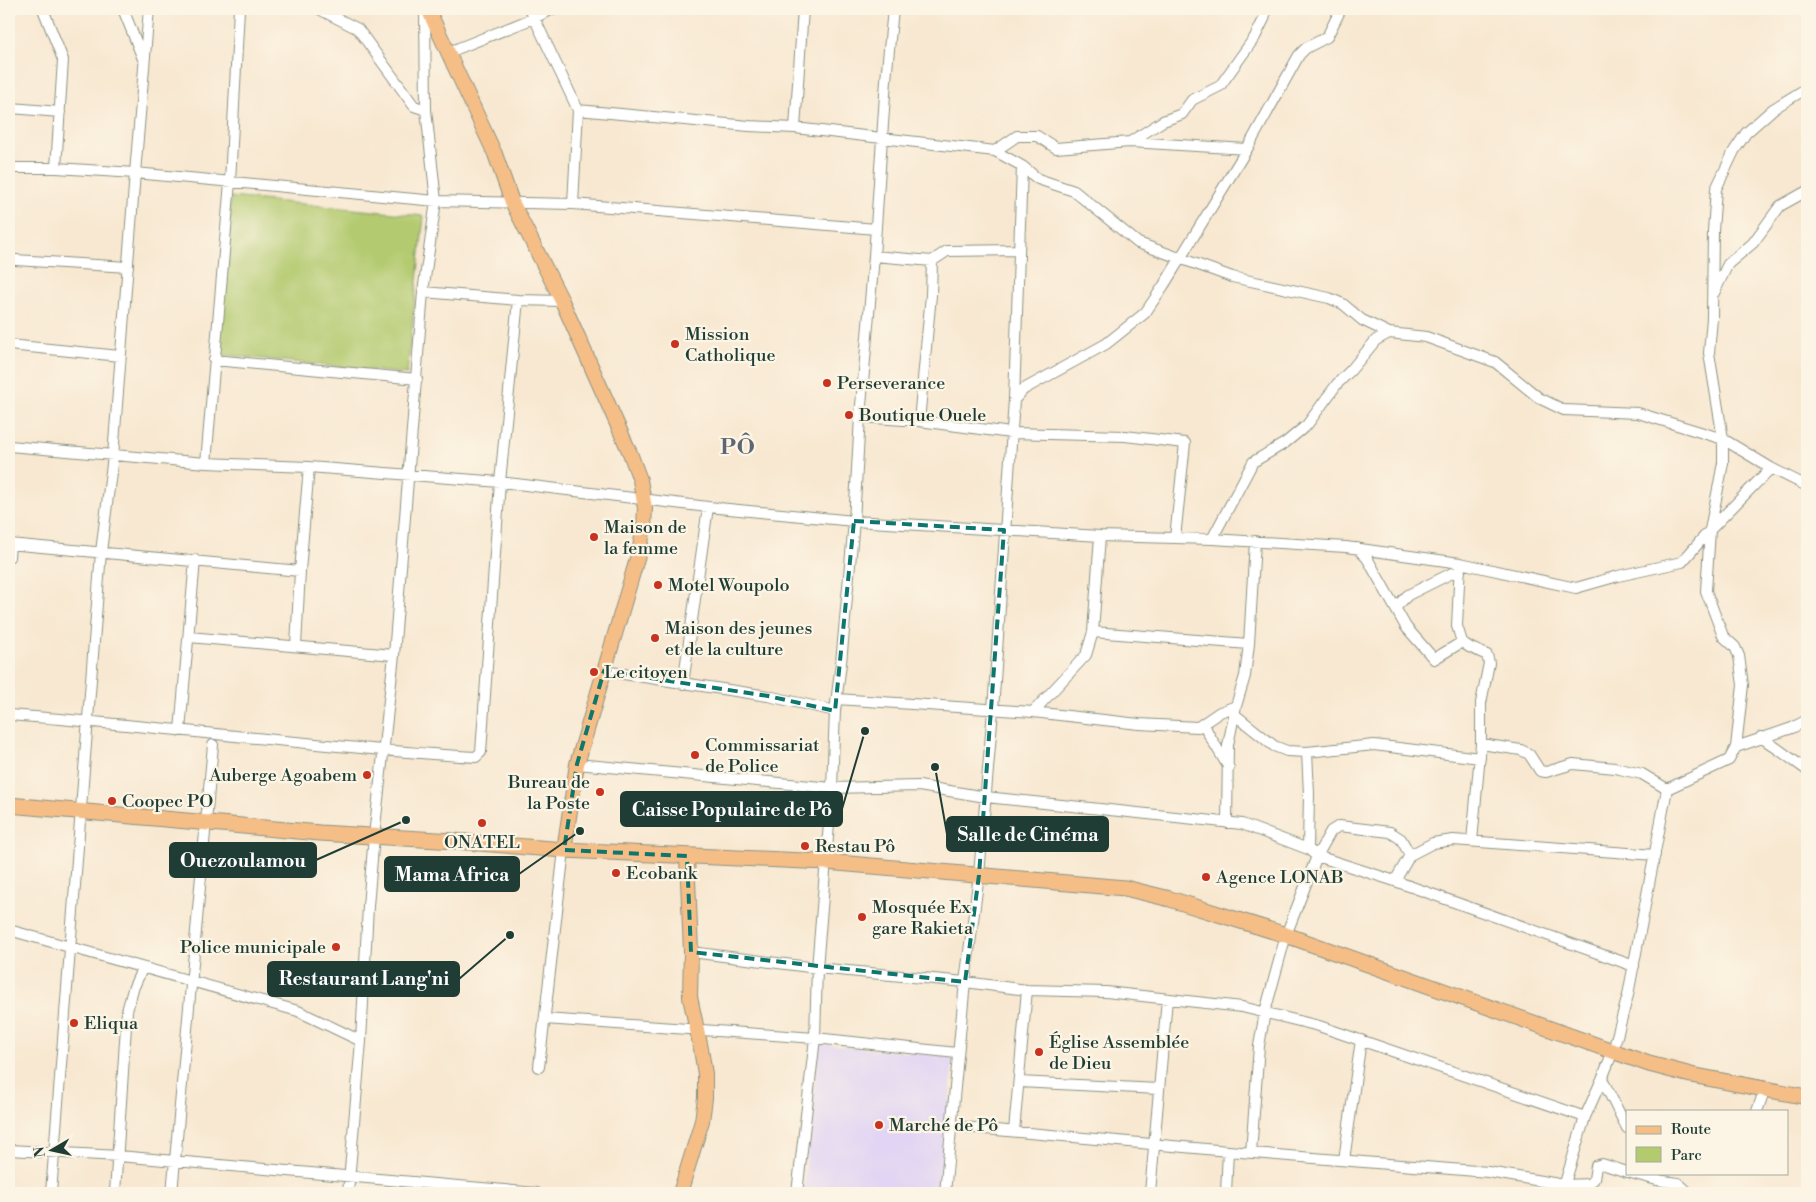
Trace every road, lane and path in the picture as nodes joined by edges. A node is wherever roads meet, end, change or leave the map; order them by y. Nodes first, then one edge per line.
1 (43, 9) edge
2 (123, 9) edge
3 (149, 9) edge
4 (239, 9) edge
5 (319, 9) edge
6 (427, 9) edge
7 (553, 9) edge
8 (803, 9) edge
9 (893, 9) edge
10 (1266, 9) edge
11 (1341, 9) edge
12 (532, 13) edge
13 (449, 52) junction
14 (144, 62) junction
15 (1807, 88) edge
16 (9, 105) edge
17 (426, 110) junction
18 (578, 110) junction
19 (60, 112) junction
20 (795, 128) junction
21 (883, 138) junction
22 (1130, 142) junction
23 (1247, 148) junction
24 (995, 151) junction
25 (1022, 166) junction
26 (9, 168) edge
27 (56, 168) junction
28 (135, 173) junction
29 (230, 182) junction
30 (1807, 191) edge
31 (436, 201) junction
32 (512, 202) junction
33 (573, 204) junction
34 (876, 229) junction
35 (1018, 250) junction
36 (874, 256) junction
37 (1179, 259) junction
38 (14, 260) dead end
39 (932, 261) junction
40 (128, 266) junction
41 (423, 292) junction
42 (1713, 297) junction
43 (518, 300) junction
44 (562, 301) junction
45 (1389, 333) junction
46 (9, 345) edge
47 (120, 356) junction
48 (214, 360) junction
49 (417, 379) junction
50 (1014, 400) junction
51 (860, 417) junction
52 (919, 421) junction
53 (1011, 433) junction
54 (1723, 439) junction
55 (9, 446) edge
56 (113, 456) junction
57 (206, 463) junction
58 (309, 467) junction
59 (1771, 468) junction
60 (409, 474) junction
61 (500, 482) junction
62 (1807, 486) edge
63 (643, 500) junction
64 (708, 508) junction
65 (854, 521) junction
66 (1004, 530) junction
67 (1710, 530) junction
68 (1100, 536) junction
69 (1175, 538) junction
70 (1212, 539) junction
71 (1256, 541) junction
72 (9, 544) edge
73 (1357, 548) junction
74 (101, 552) junction
75 (9, 557) edge
76 (195, 560) junction
77 (1460, 567) junction
78 (300, 571) junction
79 (1396, 606) junction
80 (1093, 632) junction
81 (189, 637) junction
82 (1462, 642) junction
83 (1249, 644) junction
84 (296, 646) junction
85 (394, 655) junction
86 (604, 672) junction
87 (683, 684) junction
88 (836, 699) junction
89 (993, 710) junction
90 (1235, 710) junction
91 (835, 711) junction
92 (1032, 712) junction
93 (9, 715) edge
94 (1807, 720) edge
95 (87, 721) junction
96 (1204, 724) junction
97 (180, 732) junction
98 (204, 734) junction
99 (226, 736) junction
100 (1761, 738) junction
101 (1481, 744) junction
102 (213, 745) junction
103 (1736, 747) junction
104 (382, 752) junction
105 (1307, 752) junction
106 (1480, 758) junction
107 (577, 764) junction
108 (1229, 768) junction
109 (1807, 770) edge
110 (832, 788) junction
111 (1667, 789) junction
112 (986, 797) junction
113 (9, 805) edge
114 (80, 813) junction
115 (205, 822) junction
116 (1227, 823) junction
117 (374, 836) junction
118 (1472, 841) junction
119 (1308, 849) junction
120 (564, 850) junction
121 (1410, 855) junction
122 (1655, 855) junction
123 (687, 856) junction
124 (1317, 856) junction
125 (826, 862) junction
126 (979, 875) junction
127 (1395, 880) junction
128 (9, 930) edge
129 (1286, 935) junction
130 (70, 948) junction
131 (691, 952) junction
132 (1634, 966) junction
133 (816, 968) junction
134 (142, 969) junction
135 (192, 982) junction
136 (965, 982) junction
137 (1027, 990) junction
138 (1167, 999) junction
139 (1265, 1012) junction
140 (545, 1019) junction
141 (697, 1029) junction
142 (815, 1038) junction
143 (361, 1040) junction
144 (1361, 1040) junction
145 (1613, 1052) junction
146 (957, 1053) junction
147 (540, 1067) dead end
148 (1602, 1080) junction
149 (1019, 1082) junction
150 (1765, 1089) junction
151 (1158, 1090) junction
152 (1807, 1097) edge
153 (1757, 1110) edge
154 (1585, 1118) junction
155 (952, 1126) junction
156 (1626, 1126) edge
157 (1014, 1131) junction
158 (1154, 1144) junction
159 (9, 1150) edge
160 (1228, 1151) junction
161 (1252, 1153) junction
162 (55, 1154) junction
163 (118, 1156) junction
164 (1344, 1160) junction
165 (174, 1162) junction
166 (1626, 1172) edge
167 (1633, 1174) edge
168 (350, 1178) junction
169 (1563, 1189) edge
170 (51, 1193) edge
171 (115, 1193) edge
172 (172, 1193) edge
173 (348, 1193) edge
174 (537, 1193) edge
175 (680, 1193) edge
176 (797, 1193) edge
177 (945, 1193) edge
178 (1150, 1193) edge
179 (1226, 1193) edge
180 (1689, 1193) edge

1 - 19 street
2 - 14 street
3 - 14 street
4 - 29 street
5 - 17 street
6 - 13 main road
6 - 17 street
7 - 12 street
8 - 20 street
9 - 21 street
10 - 22 street
11 - 23 street
12 - 13 street
12 - 18 street
13 - 32 main road
14 - 28 street
15 - 42 street
16 - 19 street
17 - 31 street
18 - 20 street
18 - 33 street
19 - 27 street
20 - 21 street
21 - 24 street
21 - 34 street
22 - 23 street
22 - 24 street
23 - 37 street
24 - 25 street
25 - 35 street
25 - 37 street
26 - 27 street
27 - 28 street
28 - 29 street
28 - 40 street
29 - 31 street
29 - 48 street
30 - 42 street
31 - 32 street
31 - 41 street
32 - 33 street
32 - 44 main road
33 - 34 street
34 - 36 street
35 - 39 street
35 - 50 street
36 - 39 street
36 - 51 street
37 - 45 street
37 - 50 street
38 - 40 street
39 - 52 street
40 - 47 street
41 - 43 street
41 - 49 street
42 - 54 street
43 - 44 street
43 - 61 street
44 - 63 main road
45 - 54 street
45 - 70 street
46 - 47 street
47 - 56 street
48 - 49 street
48 - 57 street
49 - 60 street
50 - 53 street
51 - 52 street
51 - 65 street
52 - 53 street
53 - 66 street
53 - 69 street
54 - 59 street
54 - 67 street
55 - 56 street
56 - 57 street
56 - 74 street
57 - 58 street
58 - 60 street
58 - 78 street
59 - 62 street
59 - 67 street
60 - 61 street
60 - 85 street
61 - 63 street
61 - 104 street
63 - 64 street
63 - 86 main road
64 - 65 street
64 - 87 street
65 - 66 street
65 - 88 street
66 - 68 street
66 - 89 street
67 - 77 street
67 - 103 street
68 - 69 street
68 - 80 street
69 - 70 street
70 - 71 street
71 - 73 street
71 - 83 street
72 - 74 street
72 - 75 street
73 - 77 street
73 - 79 street
74 - 76 street
74 - 95 street
76 - 78 street
76 - 81 street
77 - 79 street
77 - 82 street
78 - 84 street
79 - 82 street
80 - 83 street
80 - 92 street
81 - 84 street
81 - 97 street
82 - 101 street
83 - 90 street
84 - 85 street
85 - 104 street
86 - 87 street
86 - 107 main road
87 - 91 street
88 - 89 street
88 - 91 street
89 - 92 street
89 - 112 street
90 - 96 street
90 - 105 street
90 - 108 street
91 - 110 street
92 - 96 street
93 - 95 street
94 - 100 street
95 - 97 street
95 - 114 street
96 - 108 street
97 - 98 street
98 - 99 street
98 - 102 street
99 - 102 street
99 - 104 street
100 - 103 street
100 - 109 street
101 - 106 street
101 - 111 street
102 - 115 street
103 - 111 street
104 - 117 street
105 - 106 street
105 - 119 street
106 - 118 street
107 - 110 street
107 - 120 main road
108 - 116 street
110 - 112 street
110 - 125 street
111 - 122 street
112 - 116 street
112 - 126 street
113 - 114 highway
114 - 115 highway
114 - 130 street
115 - 117 highway
115 - 135 street
116 - 119 street
117 - 120 highway
117 - 143 street
118 - 121 street
118 - 122 street
119 - 124 street
120 - 123 highway
120 - 140 street
121 - 124 street
121 - 127 street
122 - 132 street
123 - 125 highway
123 - 131 main road
124 - 127 street
124 - 129 street
125 - 126 highway
125 - 133 street
126 - 129 highway
126 - 136 street
127 - 132 street
128 - 130 street
129 - 139 street
129 - 145 highway
130 - 134 street
130 - 162 street
131 - 133 street
131 - 141 main road
132 - 145 street
133 - 136 street
133 - 142 street
134 - 135 street
134 - 163 street
135 - 143 street
135 - 165 street
136 - 137 street
136 - 146 street
137 - 138 street
137 - 149 street
138 - 139 street
138 - 151 street
139 - 144 street
139 - 161 street
140 - 141 street
140 - 147 street
141 - 142 street
141 - 175 main road
142 - 146 street
142 - 176 street
143 - 168 street
144 - 154 street
144 - 164 street
145 - 148 street
145 - 150 highway
146 - 155 street
148 - 154 street
148 - 156 street
149 - 151 street
149 - 157 street
150 - 152 highway
150 - 153 street
151 - 158 street
154 - 169 street
155 - 157 street
155 - 177 street
157 - 158 street
158 - 160 street
158 - 178 street
159 - 162 street
160 - 161 street
160 - 179 street
161 - 164 street
162 - 163 street
162 - 170 street
163 - 165 street
163 - 171 street
164 - 169 street
165 - 168 street
165 - 172 street
166 - 169 street
167 - 180 street
168 - 173 street
168 - 174 street

